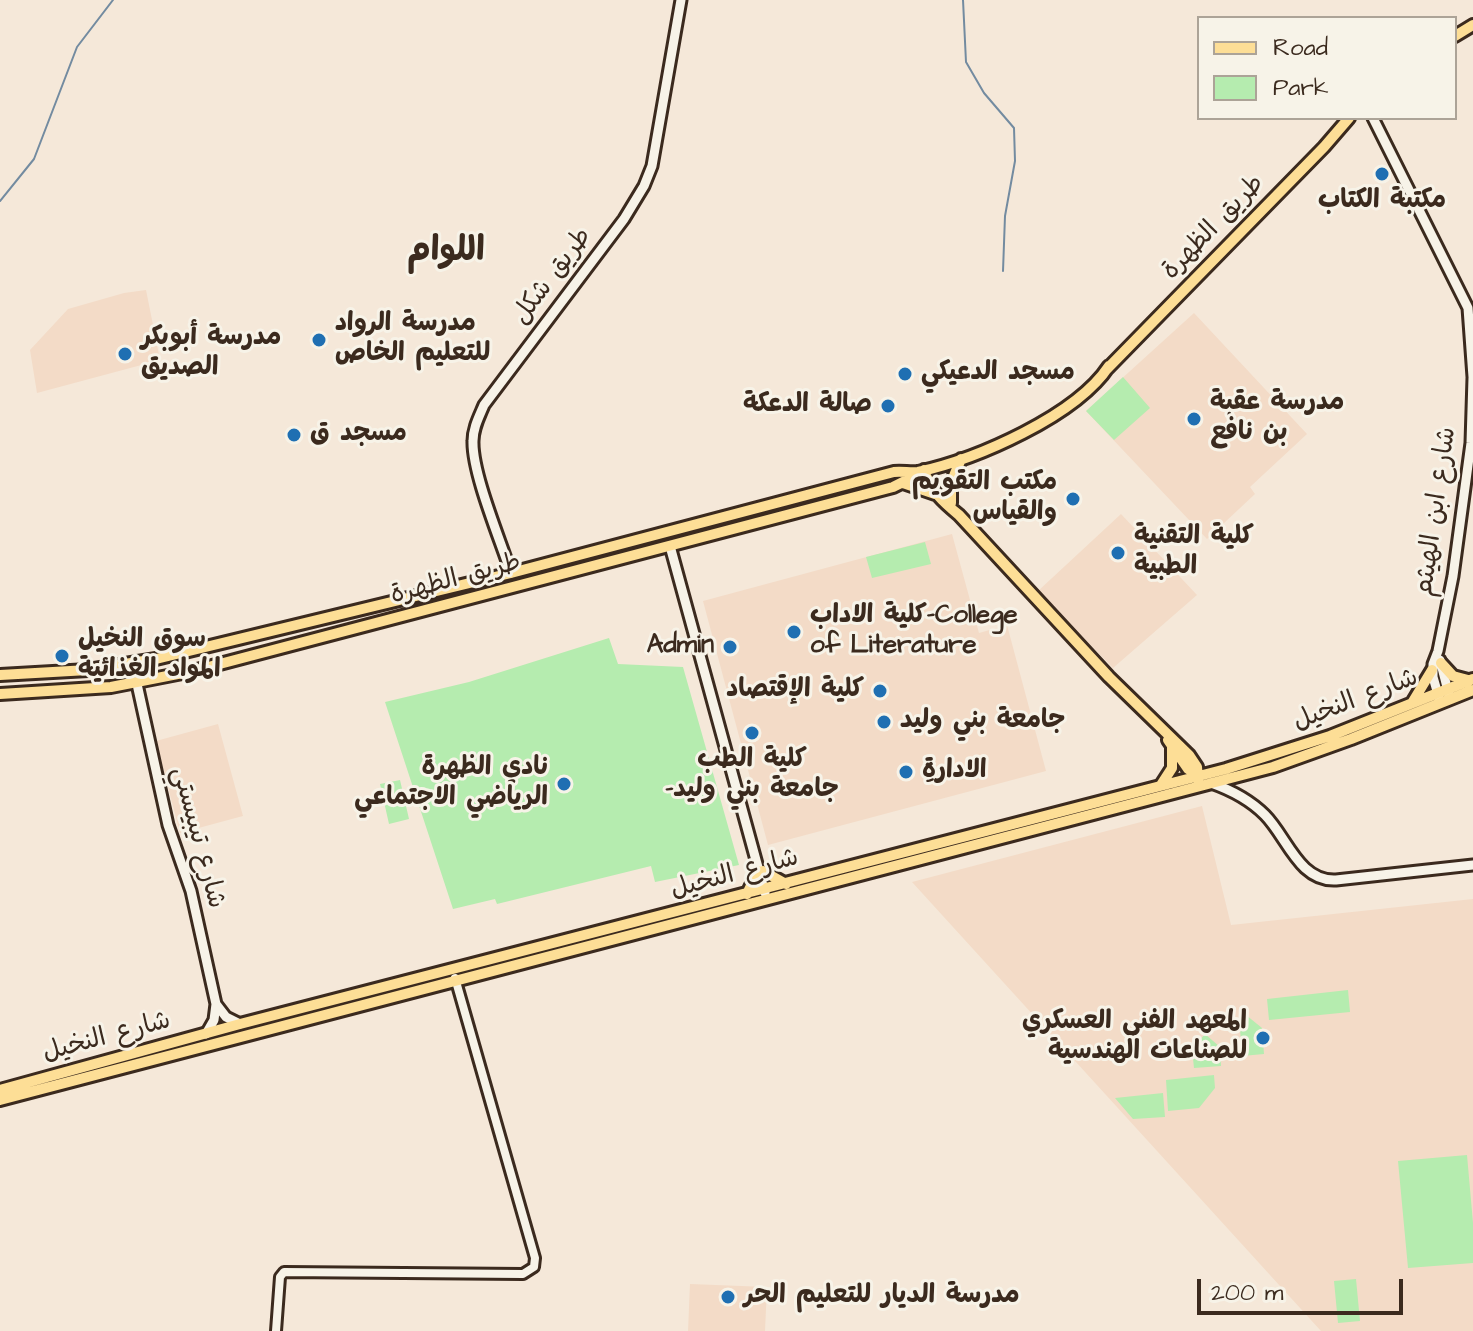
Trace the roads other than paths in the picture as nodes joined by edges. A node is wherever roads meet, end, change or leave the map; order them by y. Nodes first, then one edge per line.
1 (681, 0) edge
2 (1347, 120) edge
3 (1374, 120) edge
4 (1471, 309) edge
5 (1473, 378) edge
6 (961, 459) junction
7 (919, 472) junction
8 (903, 483) junction
9 (936, 494) junction
10 (951, 503) junction
11 (959, 515) junction
12 (670, 546) junction
13 (511, 573) junction
14 (1436, 667) junction
15 (0, 675) edge
16 (1472, 683) edge
17 (137, 684) junction
18 (0, 694) edge
19 (1444, 696) junction
20 (1411, 704) junction
21 (1161, 728) junction
22 (1172, 747) junction
23 (1193, 759) junction
24 (1226, 769) junction
25 (1196, 781) junction
26 (1211, 783) junction
27 (1161, 785) junction
28 (1473, 865) edge
29 (761, 871) junction
30 (786, 884) junction
31 (767, 893) junction
32 (747, 894) junction
33 (453, 970) junction
34 (456, 982) junction
35 (216, 1004) junction
36 (240, 1024) junction
37 (206, 1034) junction
38 (164, 1052) junction
39 (0, 1090) edge
40 (0, 1100) edge
41 (276, 1331) edge

1 - 13 main road, طريق شكل
2 - 6 main road, طريق الظهرة
3 - 4 main road
4 - 5 main road, شارع ابن الهيثم
5 - 14 main road, شارع ابن الهيثم
6 - 7 main road, طريق الظهرة
6 - 10 main road
7 - 8 main road, طريق الظهرة
7 - 9 main road
7 - 10 main road
7 - 13 main road, طريق الظهرة
8 - 9 main road
8 - 12 main road, طريق الظهرة
9 - 11 main road
10 - 11 main road
11 - 21 main road
12 - 17 main road, طريق الظهرة
12 - 29 main road
13 - 15 main road, طريق الظهرة
14 - 16 main road
14 - 19 main road
14 - 20 main road
16 - 19 main road, شارع النخيل
17 - 18 main road, طريق الظهرة
17 - 35 main road, شارع تيبيستي
19 - 20 main road, شارع النخيل
19 - 26 main road, شارع النخيل
20 - 24 main road, شارع النخيل
21 - 22 main road
21 - 23 main road
22 - 25 main road
22 - 27 main road
23 - 24 main road
23 - 25 main road
24 - 25 main road, شارع النخيل
25 - 26 main road
25 - 27 main road, شارع النخيل
25 - 31 main road, شارع النخيل
26 - 28 main road
27 - 30 main road, شارع النخيل
29 - 30 main road
29 - 31 main road
29 - 32 main road
30 - 31 main road, شارع النخيل
31 - 32 main road, شارع النخيل
31 - 34 main road, شارع النخيل
32 - 33 main road, شارع النخيل
33 - 34 street
33 - 36 main road, شارع النخيل
34 - 38 main road, شارع النخيل
34 - 41 street
35 - 36 main road
35 - 37 main road
36 - 37 main road, شارع النخيل
37 - 38 main road, شارع النخيل
38 - 39 main road, شارع النخيل
38 - 40 main road, شارع النخيل

